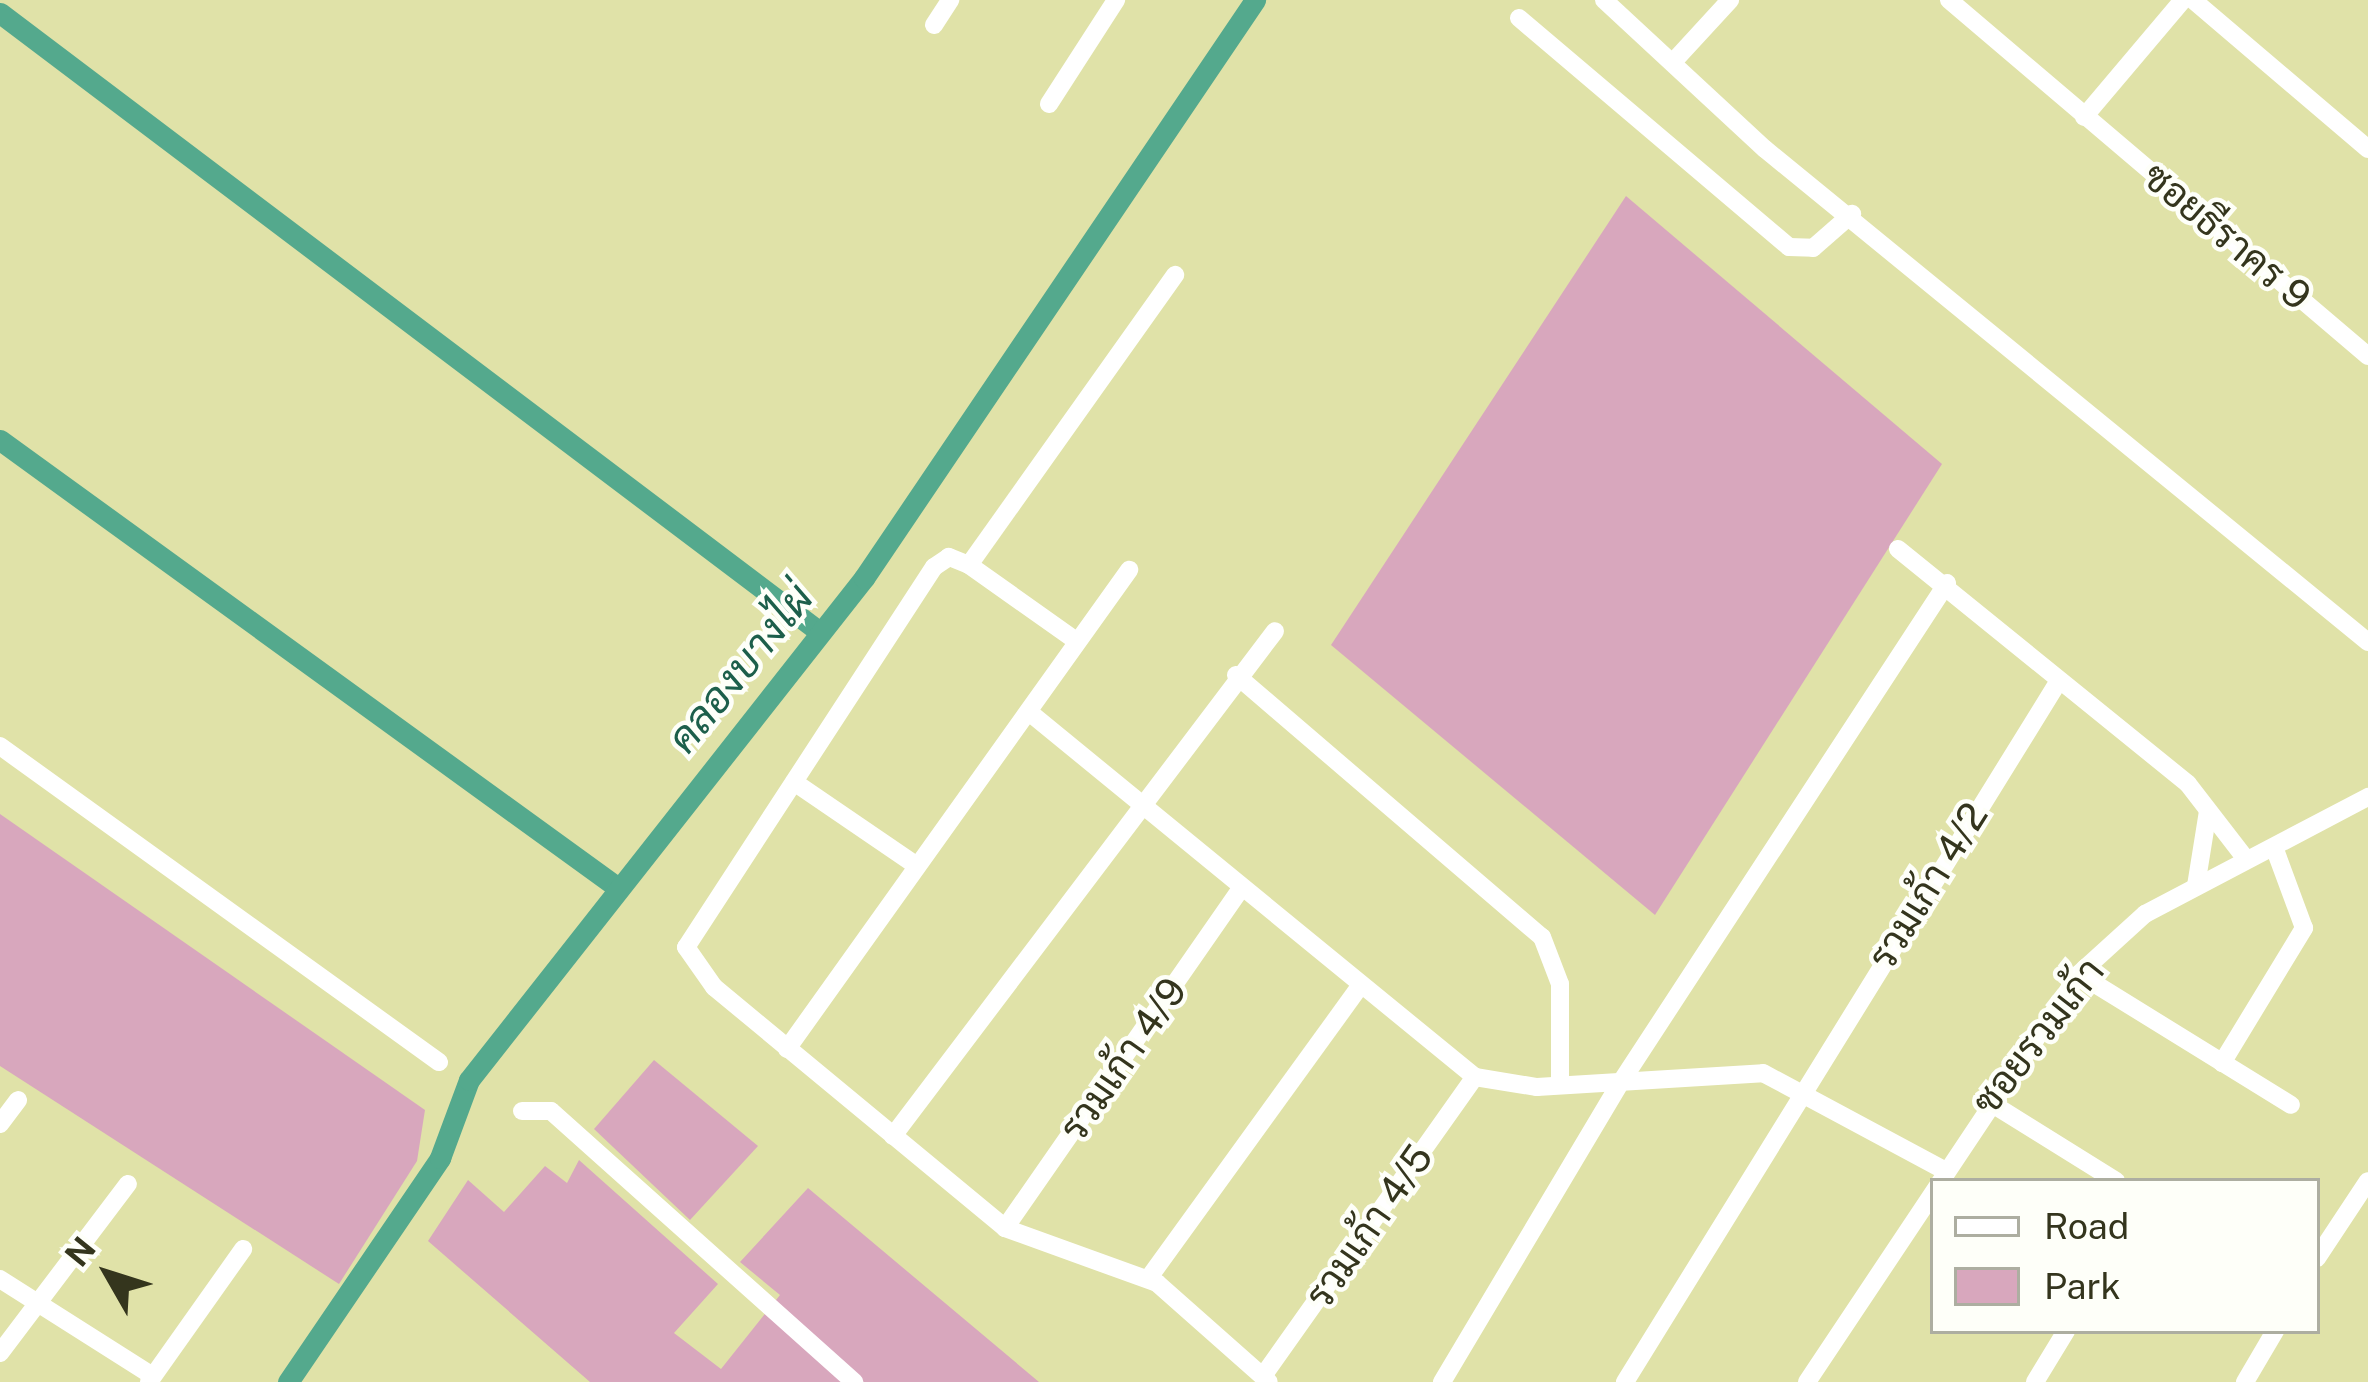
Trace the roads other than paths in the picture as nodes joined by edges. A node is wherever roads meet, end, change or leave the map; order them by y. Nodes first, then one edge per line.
1 (950, 0) edge
2 (1116, 0) edge
3 (1730, 0) edge
4 (1949, 0) edge
5 (2183, 0) edge
6 (2193, 0) edge
7 (1618, 4) edge
8 (1519, 18) dead end
9 (934, 26) dead end
10 (1674, 61) junction
11 (1049, 104) dead end
12 (2084, 117) junction
13 (2368, 149) edge
14 (1852, 214) junction
15 (1175, 275) dead end
16 (2368, 356) edge
17 (1898, 549) dead end
18 (969, 566) junction
19 (1129, 570) dead end
20 (1946, 584) junction
21 (1275, 632) dead end
22 (1075, 640) junction
23 (2368, 642) edge
24 (1236, 675) junction
25 (2056, 684) junction
26 (1029, 712) junction
27 (0, 746) edge
28 (794, 782) junction
29 (2368, 797) edge
30 (1140, 803) junction
31 (2208, 812) junction
32 (2274, 847) junction
33 (2246, 859) junction
34 (914, 864) junction
35 (2195, 886) junction
36 (1241, 889) junction
37 (2079, 974) junction
38 (1357, 990) junction
39 (787, 1049) junction
40 (440, 1062) dead end
41 (2222, 1063) junction
42 (1475, 1077) junction
43 (1622, 1082) junction
44 (1560, 1083) junction
45 (1802, 1090) junction
46 (18, 1100) dead end
47 (1986, 1100) junction
48 (2291, 1106) dead end
49 (522, 1111) dead end
50 (0, 1124) edge
51 (893, 1136) junction
52 (1940, 1168) junction
53 (1934, 1178) edge
54 (2111, 1178) edge
55 (2368, 1181) edge
56 (128, 1184) dead end
57 (1930, 1184) edge
58 (1005, 1228) junction
59 (243, 1249) dead end
60 (2320, 1253) edge
61 (0, 1279) edge
62 (1148, 1280) junction
63 (36, 1304) junction
64 (2064, 1334) edge
65 (2273, 1334) edge
66 (0, 1353) edge
67 (151, 1379) edge
68 (1266, 1379) edge
69 (854, 1382) edge
70 (1442, 1382) edge
71 (1625, 1382) edge
72 (1807, 1382) edge
73 (2035, 1382) edge
74 (2245, 1382) edge

1 - 9 street
2 - 11 street
3 - 10 street
4 - 12 street, ซอยธีราคร 9
5 - 12 street
6 - 13 street
7 - 10 street
8 - 14 street
10 - 14 street
12 - 16 street, ซอยธีราคร 9
14 - 23 street
15 - 18 street
17 - 20 street
18 - 22 street
18 - 28 street
19 - 22 street
20 - 25 street
20 - 43 street
21 - 24 street
22 - 26 street
24 - 30 street
24 - 44 street
25 - 31 street
25 - 45 street, รวมเก้า 4/2
26 - 30 street
26 - 34 street
27 - 40 street
28 - 34 street
28 - 39 street
29 - 32 street, ซอยรวมเก้า
30 - 36 street
30 - 51 street
31 - 33 street
31 - 35 street
32 - 33 street, ซอยรวมเก้า
32 - 41 street
33 - 35 street, ซอยรวมเก้า
34 - 39 street
35 - 37 street, ซอยรวมเก้า
36 - 38 street
36 - 58 street, รวมเก้า 4/9
37 - 41 street
37 - 47 street, ซอยรวมเก้า
38 - 42 street
38 - 62 street
39 - 51 street
41 - 48 street
42 - 44 street
42 - 68 street, รวมเก้า 4/5
43 - 44 street
43 - 45 street
43 - 70 street
45 - 52 street
45 - 71 street, รวมเก้า 4/2
46 - 50 street
47 - 52 street, ซอยรวมเก้า
47 - 54 street
49 - 69 street
51 - 58 street
52 - 53 street, ซอยรวมเก้า
55 - 60 street
56 - 63 street
57 - 72 street, ซอยรวมเก้า
58 - 62 street
59 - 67 street
61 - 63 street
62 - 68 street
63 - 66 street
63 - 67 street
64 - 73 street
65 - 74 street

